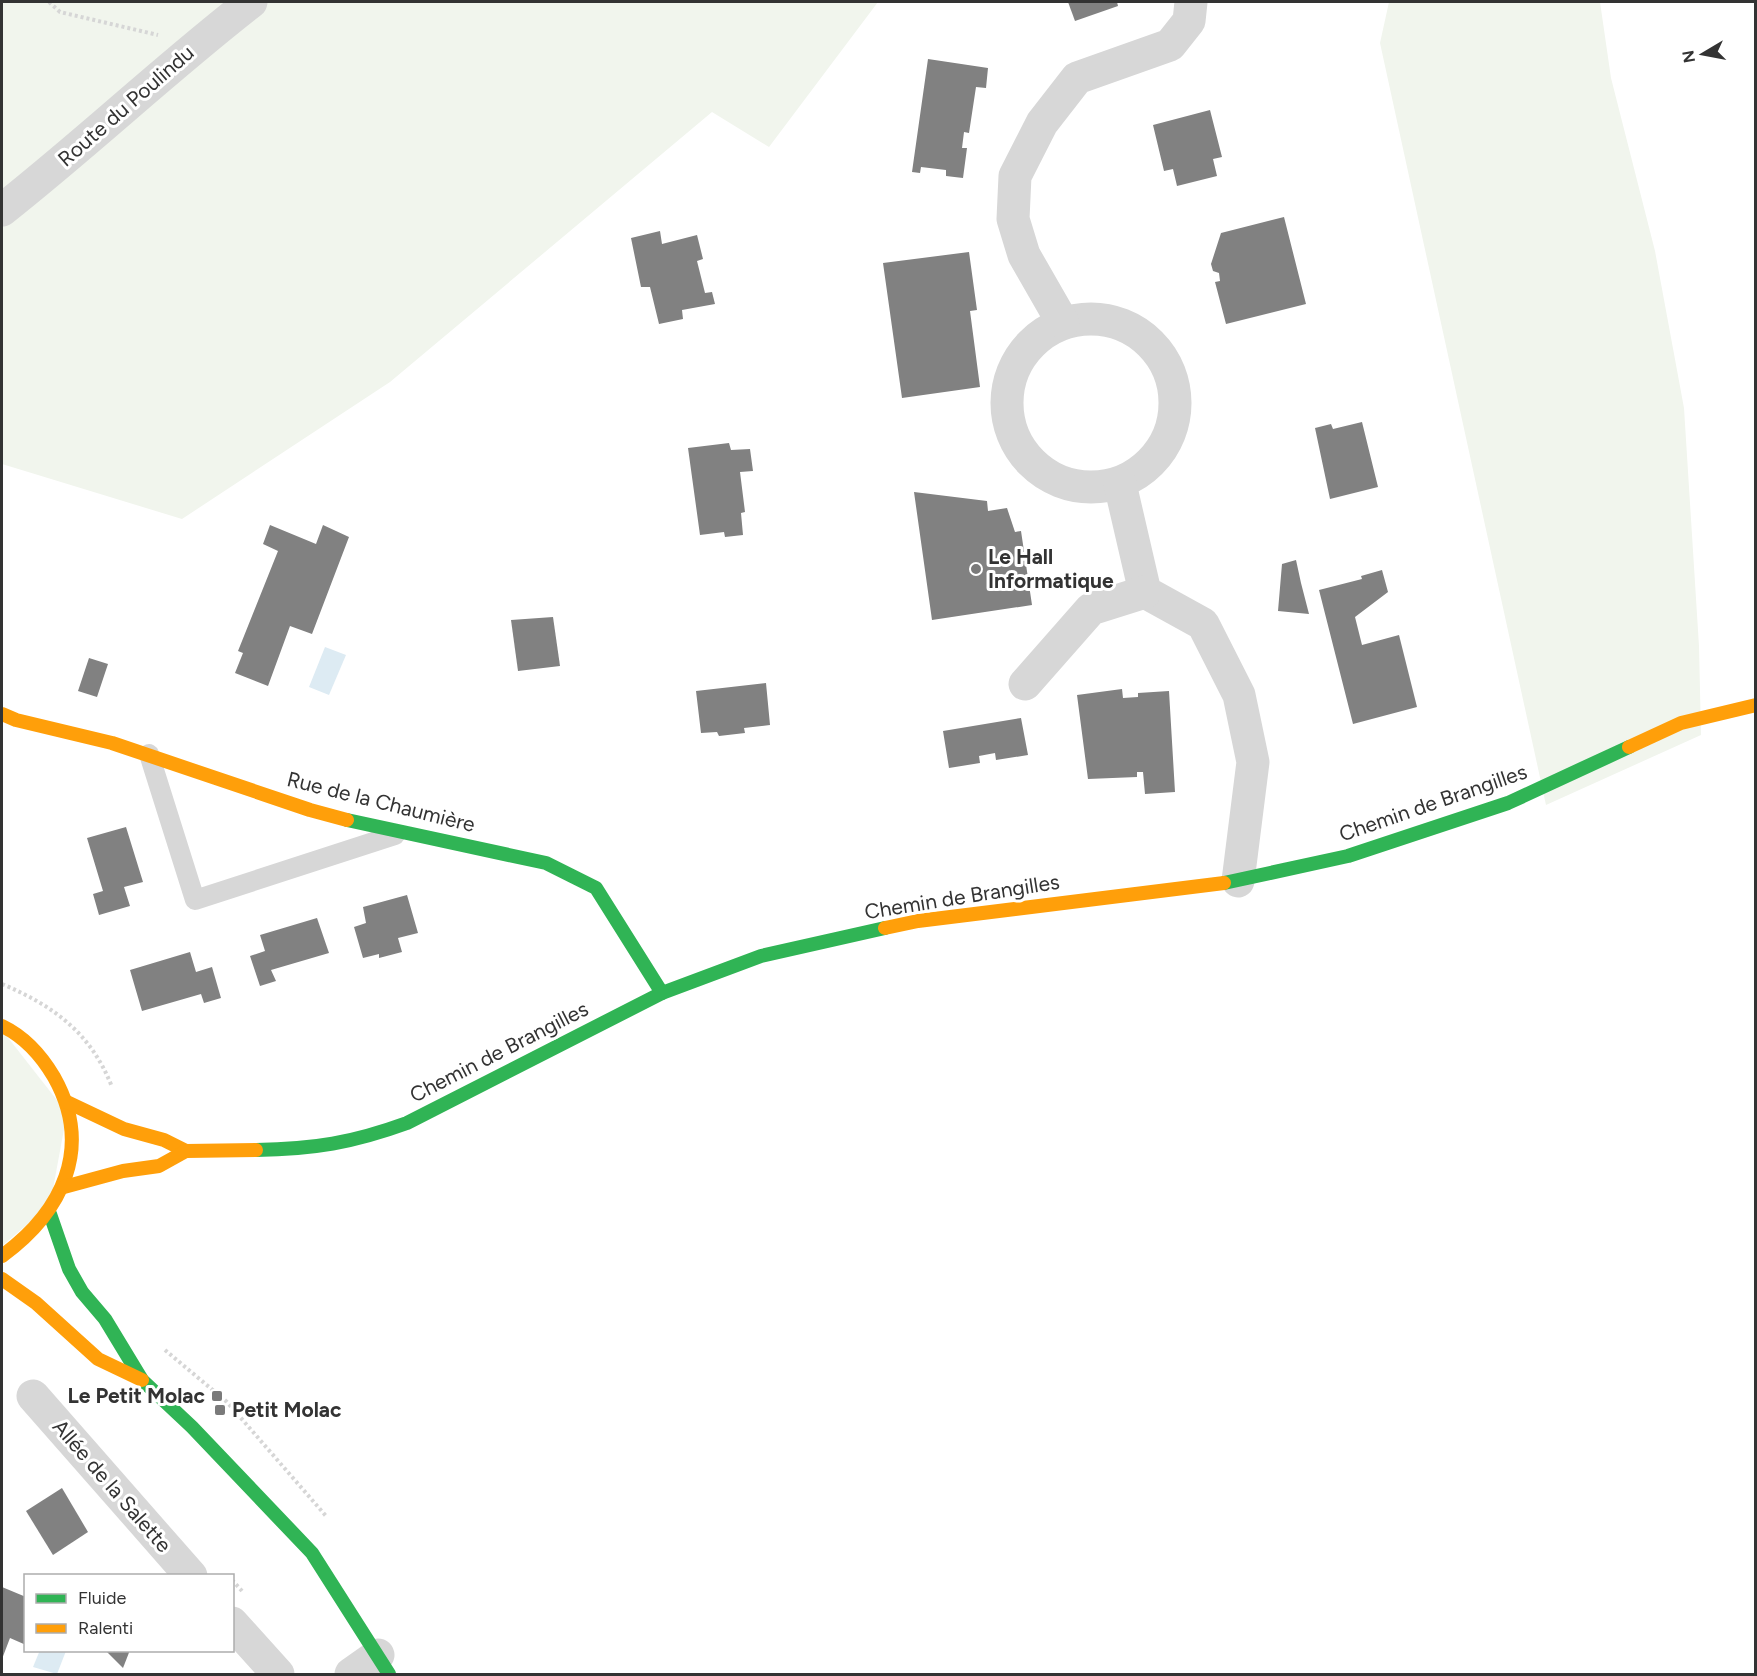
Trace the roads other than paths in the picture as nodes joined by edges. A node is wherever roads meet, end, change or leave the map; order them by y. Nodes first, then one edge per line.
1 (251, 2) edge
2 (1191, 2) edge
3 (2, 210) edge
4 (1063, 323) junction
5 (1120, 484) junction
6 (1145, 592) junction
7 (1025, 684) dead end
8 (1755, 705) edge
9 (2, 714) edge
10 (149, 754) junction
11 (400, 833) junction
12 (1238, 881) junction
13 (662, 993) junction
14 (2, 1026) edge
15 (68, 1102) junction
16 (186, 1151) junction
17 (64, 1187) junction
18 (50, 1214) junction
19 (2, 1256) edge
20 (2, 1279) edge
21 (142, 1380) junction
22 (33, 1396) dead end
23 (189, 1574) edge
24 (234, 1625) edge
25 (383, 1665) edge
26 (278, 1674) edge
27 (351, 1674) edge

1 - 3 street, Route du Poulindu
2 - 4 street
4 - 5 street
4 - 5 street
5 - 6 street
6 - 7 street
6 - 12 street
8 - 12 street, Chemin de Brangilles
9 - 10 street, Rue de la Chaumière
10 - 11 street, Rue de la Chaumière
10 - 11 lane
11 - 13 street, Rue de la Chaumière
12 - 13 street, Chemin de Brangilles
13 - 16 street, Chemin de Brangilles
14 - 15 street
15 - 16 street, Chemin de Brangilles
15 - 17 street
16 - 17 street, Chemin de Brangilles
17 - 18 street
18 - 19 street
18 - 21 street
20 - 21 street
21 - 25 street
22 - 23 street, Allée de la Salette
24 - 26 street
25 - 27 street

